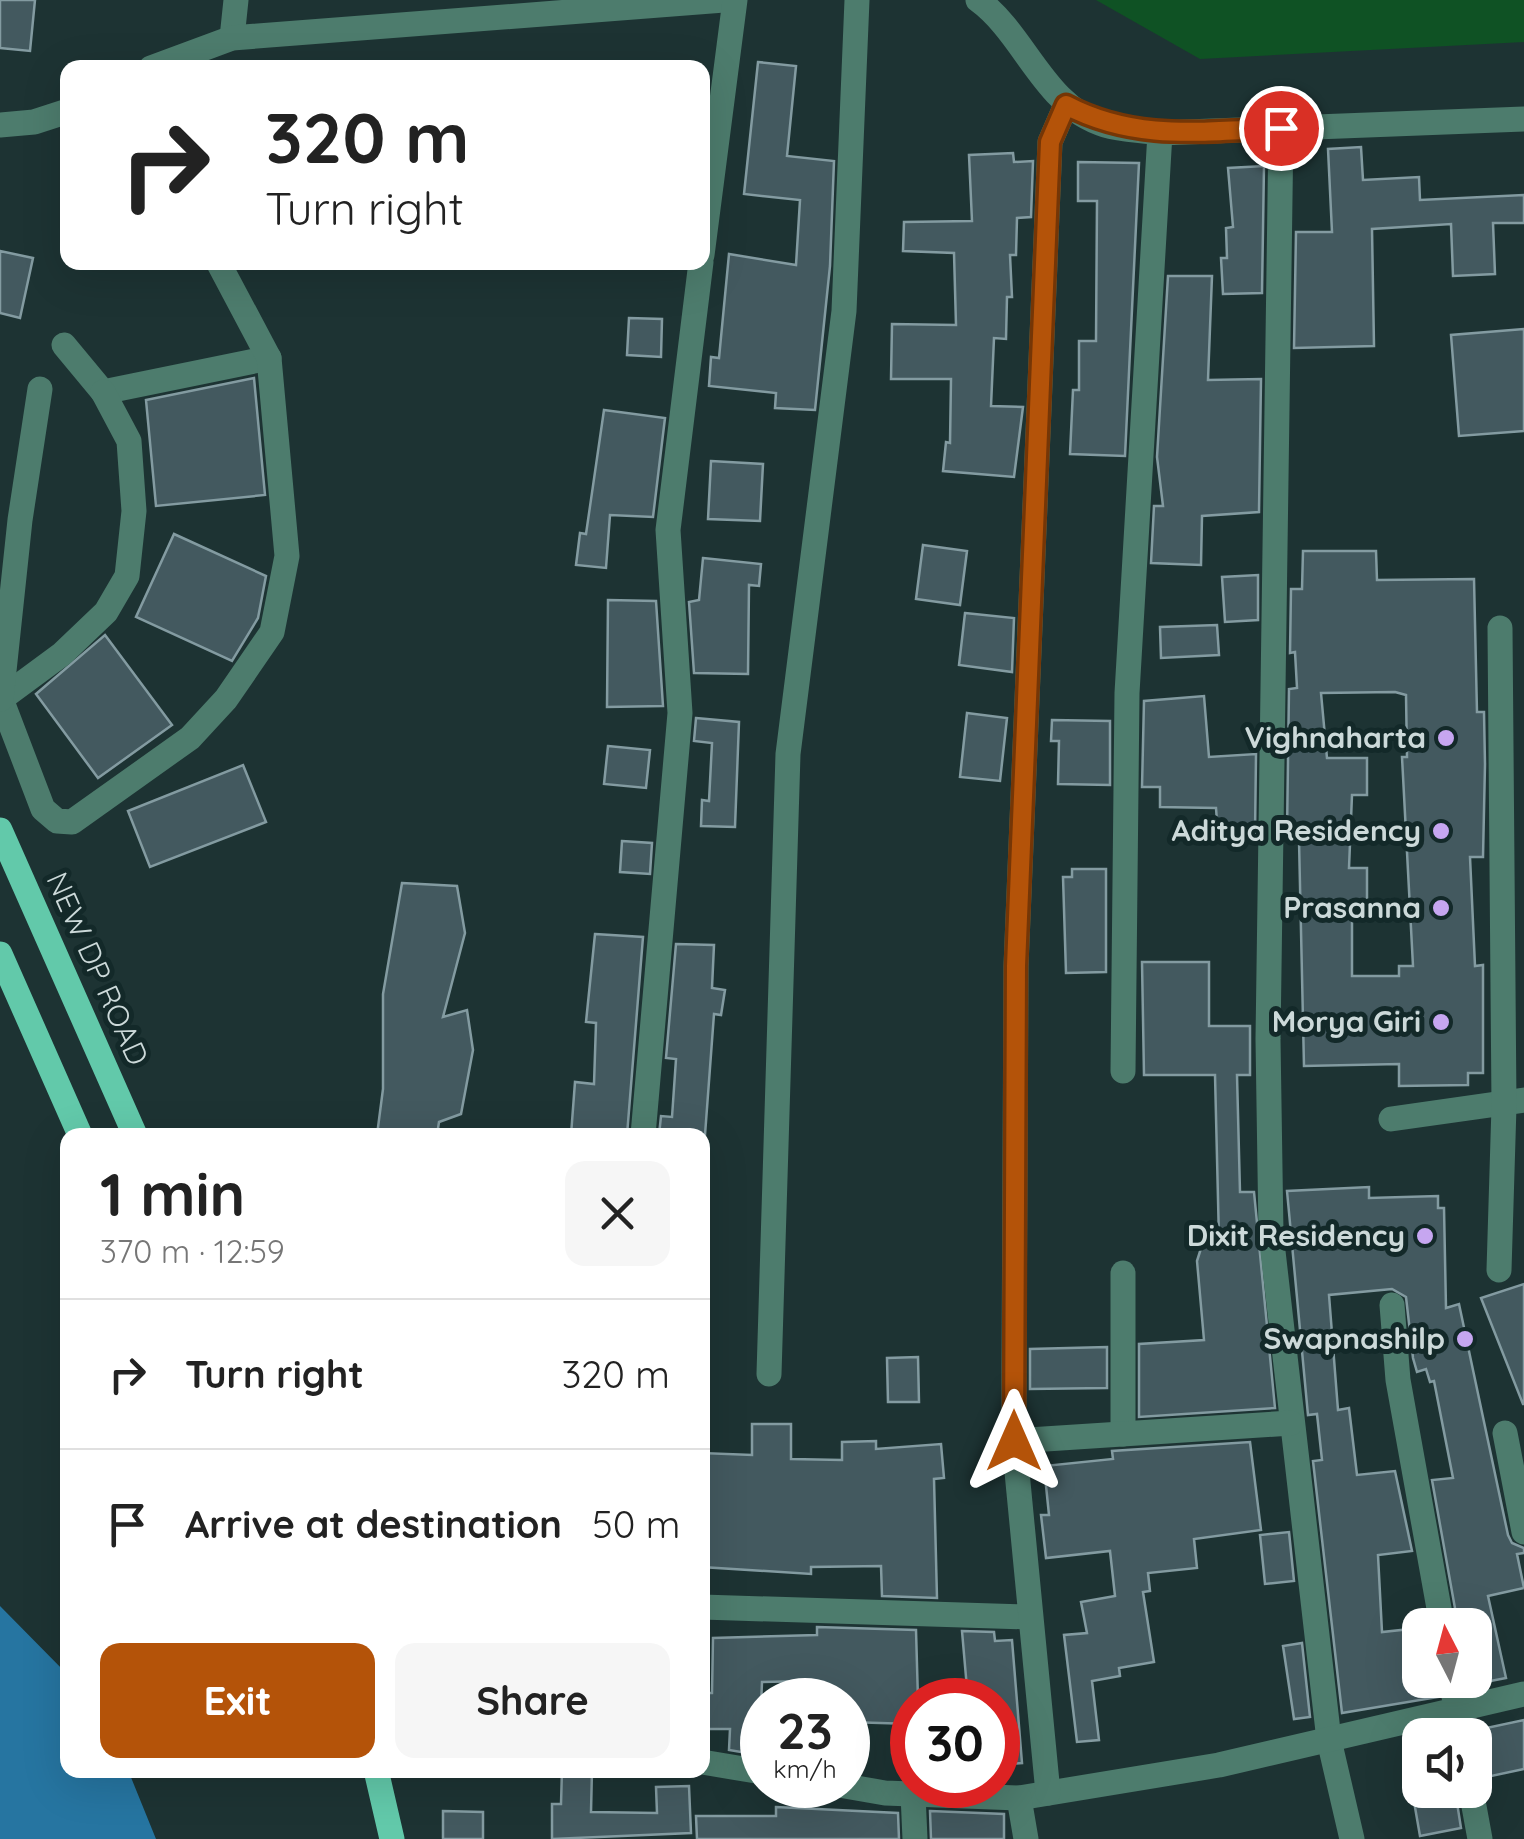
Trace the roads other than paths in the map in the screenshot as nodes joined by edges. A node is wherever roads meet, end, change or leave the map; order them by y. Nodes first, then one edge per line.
1 (236, 0) edge
2 (724, 0) edge
3 (735, 0) edge
4 (857, 0) edge
5 (978, 0) edge
6 (512, 7) edge
7 (401, 12) edge
8 (232, 38) junction
9 (173, 60) edge
10 (1066, 105) junction
11 (60, 114) edge
12 (1524, 120) edge
13 (0, 125) edge
14 (1281, 128) junction
15 (1160, 133) junction
16 (710, 192) edge
17 (222, 270) edge
18 (701, 270) edge
19 (64, 344) dead end
20 (269, 358) junction
21 (40, 389) dead end
22 (103, 392) junction
23 (1500, 628) dead end
24 (1, 699) edge
25 (1512, 759) edge
26 (0, 830) edge
27 (0, 954) edge
28 (1123, 1072) dead end
29 (1514, 1103) edge
30 (1390, 1120) dead end
31 (77, 1128) edge
32 (133, 1128) edge
33 (644, 1128) edge
34 (1499, 1270) dead end
35 (1122, 1272) dead end
36 (1392, 1305) dead end
37 (769, 1374) dead end
38 (1291, 1423) junction
39 (1506, 1433) dead end
40 (1123, 1434) junction
41 (1014, 1441) junction
42 (1524, 1532) edge
43 (710, 1606) edge
44 (1439, 1608) edge
45 (1029, 1617) junction
46 (1524, 1694) edge
47 (1470, 1718) edge
48 (1402, 1730) edge
49 (1329, 1740) junction
50 (710, 1763) edge
51 (740, 1768) edge
52 (378, 1778) edge
53 (1048, 1793) junction
54 (1020, 1798) edge
55 (1020, 1804) edge
56 (914, 1808) edge
57 (1474, 1808) edge
58 (392, 1839) edge
59 (915, 1839) edge
60 (1026, 1839) edge
61 (1352, 1839) edge
62 (1480, 1839) edge

1 - 8 street
2 - 6 street
3 - 16 street
4 - 37 street
5 - 10 street
6 - 7 street
7 - 8 street
8 - 9 street
10 - 15 street
10 - 41 street
11 - 13 street
12 - 14 street
14 - 15 street
14 - 38 street
15 - 28 street
17 - 20 street
18 - 33 street
19 - 22 street
20 - 22 street
20 - 24 street
21 - 24 street
22 - 24 street
23 - 25 street
25 - 29 street
26 - 32 main road, NEW DP ROAD
27 - 31 main road
29 - 30 street
29 - 34 street
35 - 40 street
36 - 44 street
38 - 40 street
38 - 49 street
39 - 42 street
40 - 41 street
41 - 45 street
43 - 45 street
45 - 53 street
46 - 47 street
48 - 49 street
49 - 53 street
49 - 61 street
50 - 51 street
52 - 58 main road
53 - 54 street
55 - 60 street
56 - 59 street
57 - 62 street

